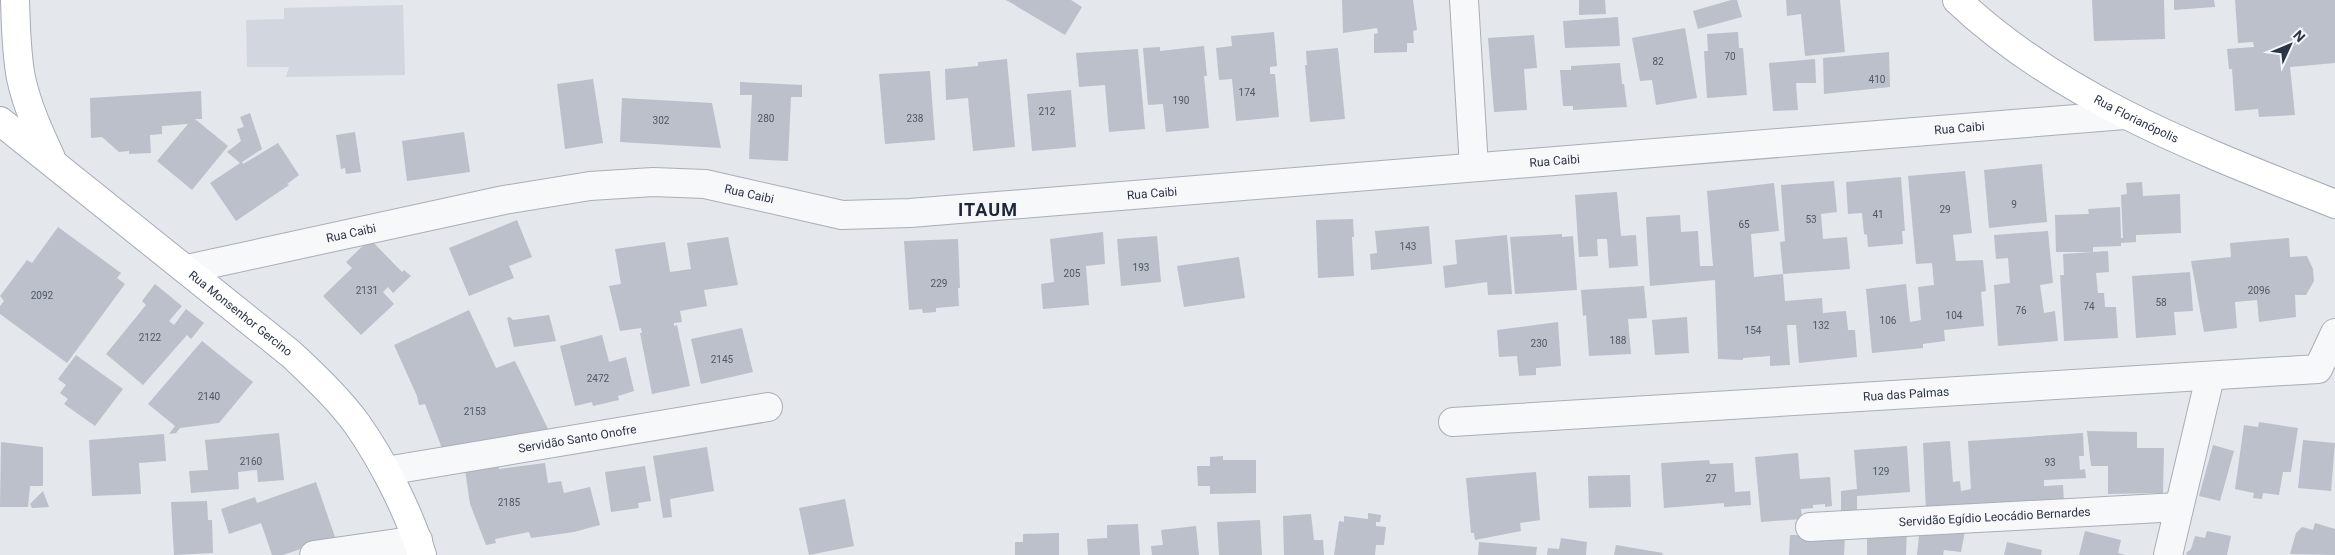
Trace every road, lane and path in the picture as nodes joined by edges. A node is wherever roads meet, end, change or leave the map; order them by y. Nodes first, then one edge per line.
1 (11, 0) edge
2 (15, 0) edge
3 (1464, 0) edge
4 (1957, 0) edge
5 (0, 56) edge
6 (2125, 115) junction
7 (0, 121) edge
8 (54, 164) junction
9 (1474, 166) junction
10 (2335, 204) edge
11 (187, 269) junction
12 (2335, 333) edge
13 (2210, 377) junction
14 (768, 408) dead end
15 (1453, 422) dead end
16 (386, 471) junction
17 (2180, 507) junction
18 (1810, 527) dead end
19 (420, 548) edge
20 (314, 555) edge
21 (2168, 555) edge

1 - 5 main road
2 - 8 main road
3 - 9 street
4 - 6 main road, Rua Florianópolis
6 - 9 street, Rua Caibi
6 - 10 main road, Rua Florianópolis
7 - 8 main road, Rua Monsenhor Gercino
8 - 11 main road, Rua Monsenhor Gercino
9 - 11 street, Rua Caibi
11 - 16 main road, Rua Monsenhor Gercino
12 - 13 street, Rua das Palmas
13 - 15 street, Rua das Palmas
13 - 17 street
14 - 16 street, Servidão Santo Onofre
16 - 19 main road, Rua Monsenhor Gercino
17 - 18 street, Servidão Egídio Leocádio Bernardes
17 - 21 street
19 - 20 street

